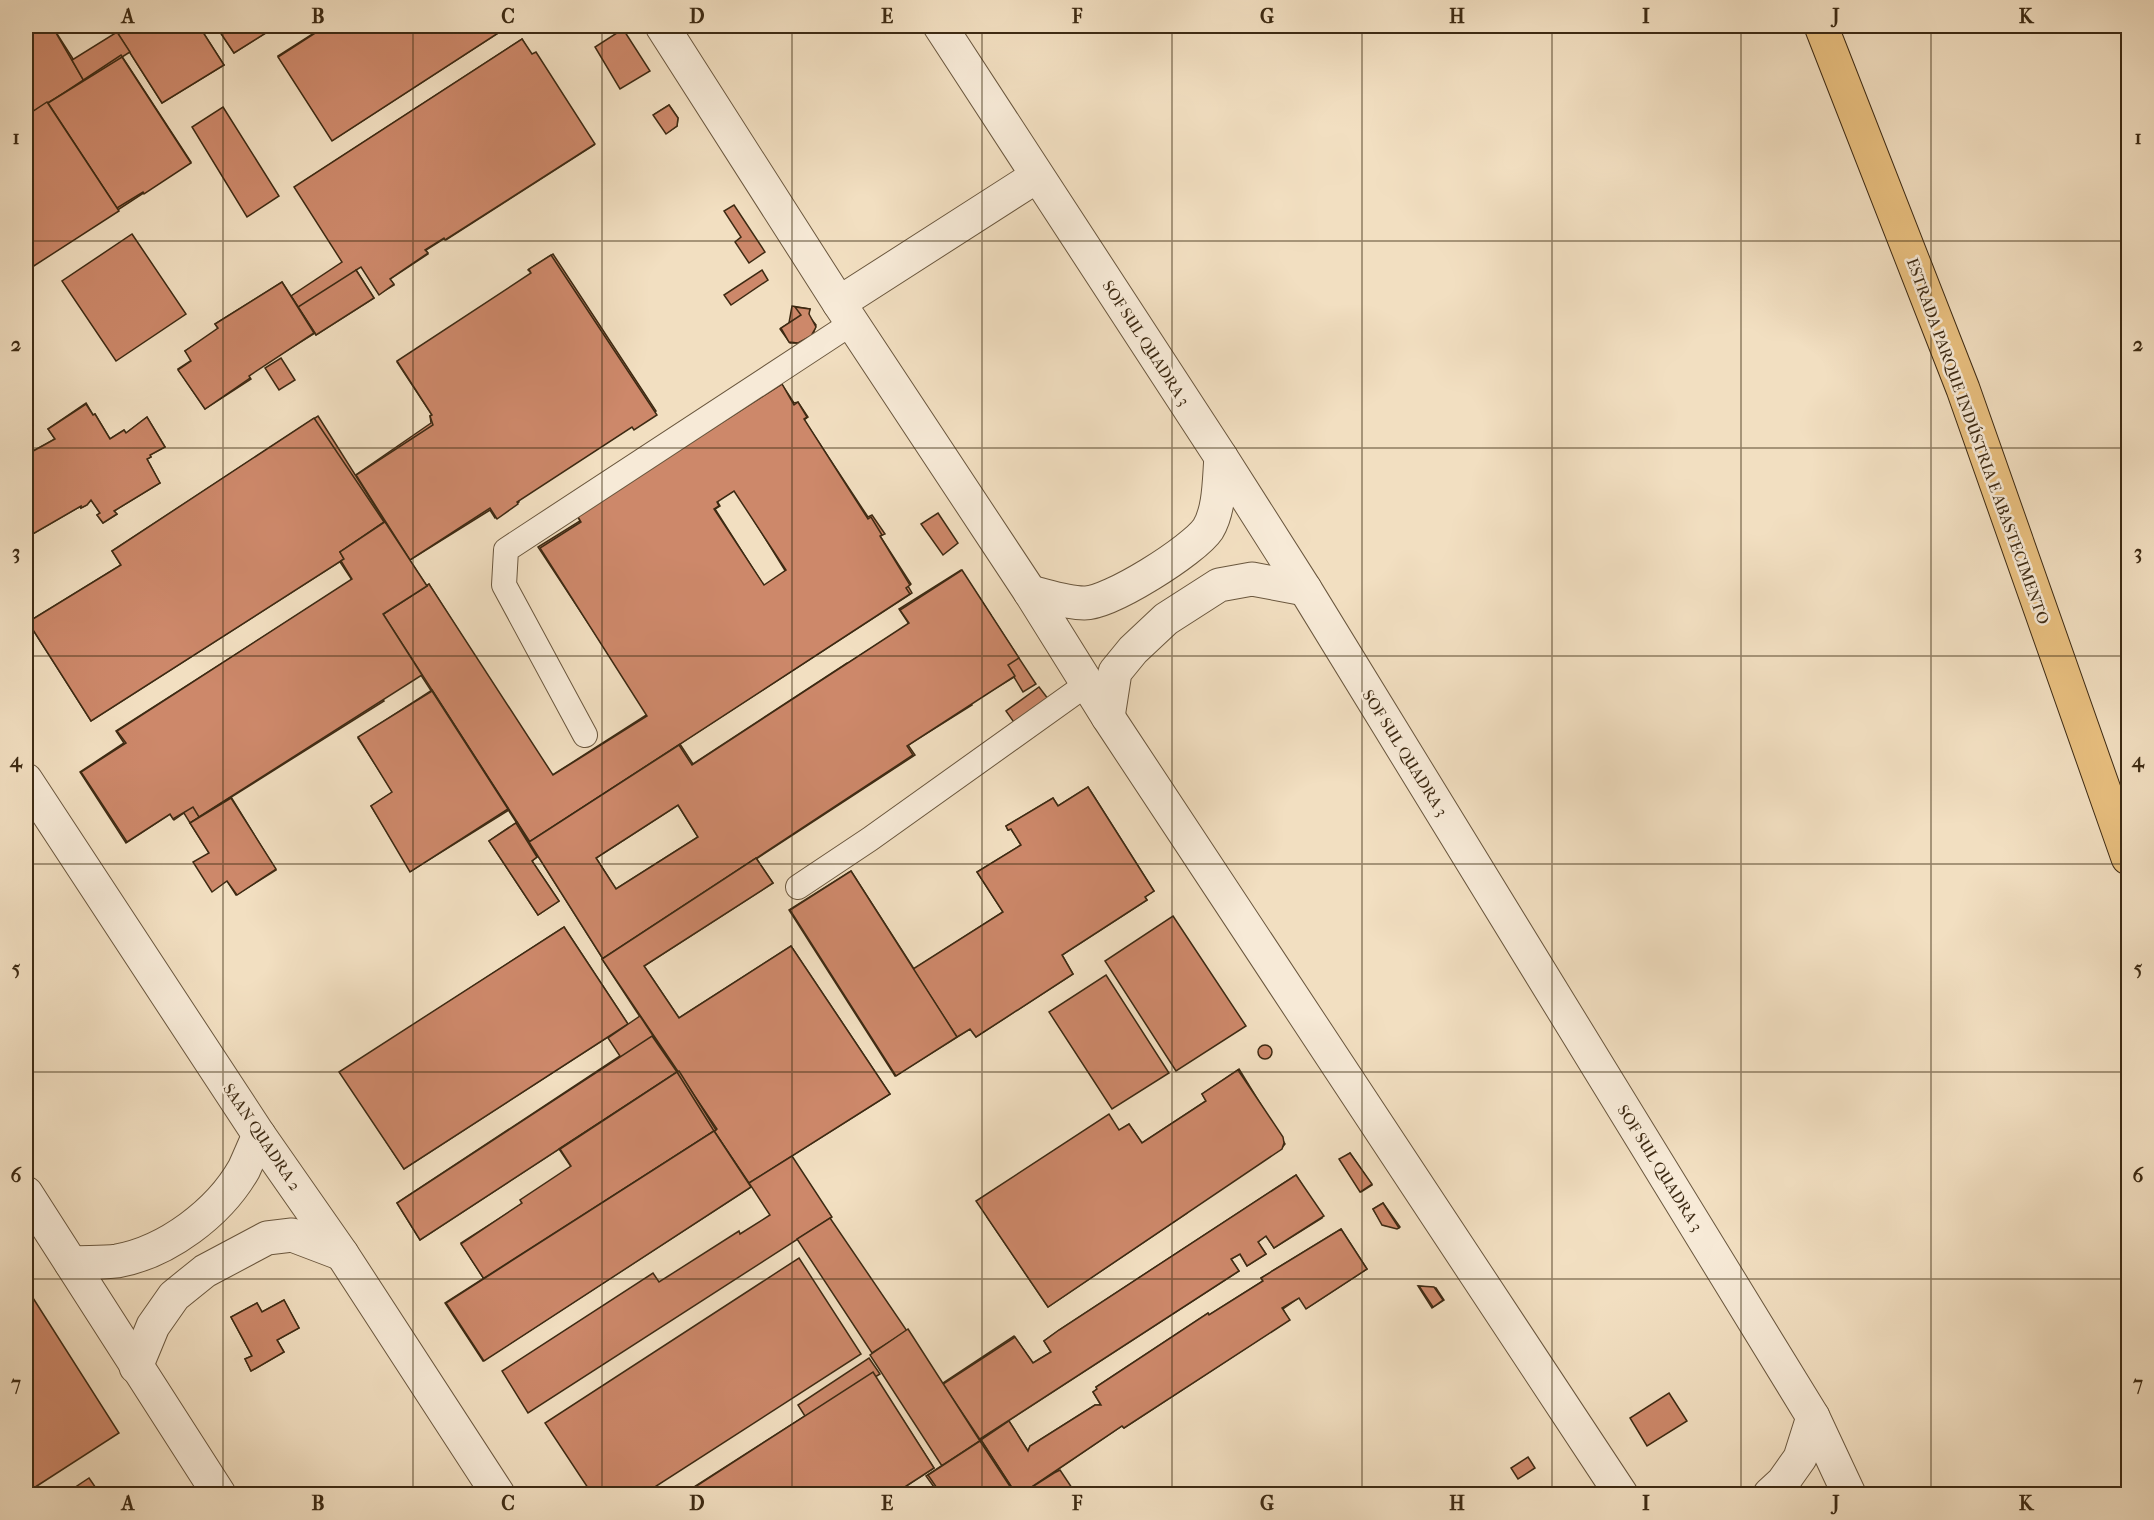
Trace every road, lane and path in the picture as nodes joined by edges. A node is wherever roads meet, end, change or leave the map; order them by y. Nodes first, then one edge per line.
1 (662, 26) edge
2 (940, 26) edge
3 (1821, 26) edge
4 (1036, 176) junction
5 (846, 313) junction
6 (1221, 457) junction
7 (1305, 590) junction
8 (1030, 592) junction
9 (1087, 684) junction
10 (1108, 717) junction
11 (585, 735) dead end
12 (26, 780) edge
13 (2128, 858) edge
14 (798, 887) dead end
15 (259, 1135) junction
16 (26, 1192) edge
17 (342, 1254) junction
18 (71, 1263) junction
19 (136, 1367) junction
20 (1813, 1417) junction
21 (219, 1494) edge
22 (498, 1494) edge
23 (1620, 1494) edge
24 (1770, 1494) edge
25 (1849, 1494) edge

1 - 5 street
2 - 4 street, SOF SUL QUADRA 3
3 - 13 highway, ESTRADA PARQUE INDÚSTRIA E ABASTECIMENTO
4 - 5 street
4 - 6 street, SOF SUL QUADRA 3
5 - 8 street
5 - 11 lane
6 - 7 street, SOF SUL QUADRA 3
6 - 8 street
7 - 10 street
7 - 20 street, SOF SUL QUADRA 3
8 - 9 street
9 - 10 street
9 - 14 lane
10 - 23 street
12 - 15 street, SAAN QUADRA 2
15 - 17 street, SAAN QUADRA 2
15 - 18 street
16 - 18 street
17 - 19 street
17 - 22 street, SAAN QUADRA 2
18 - 19 street
19 - 21 street
20 - 24 street
20 - 25 street, SOF SUL QUADRA 3

